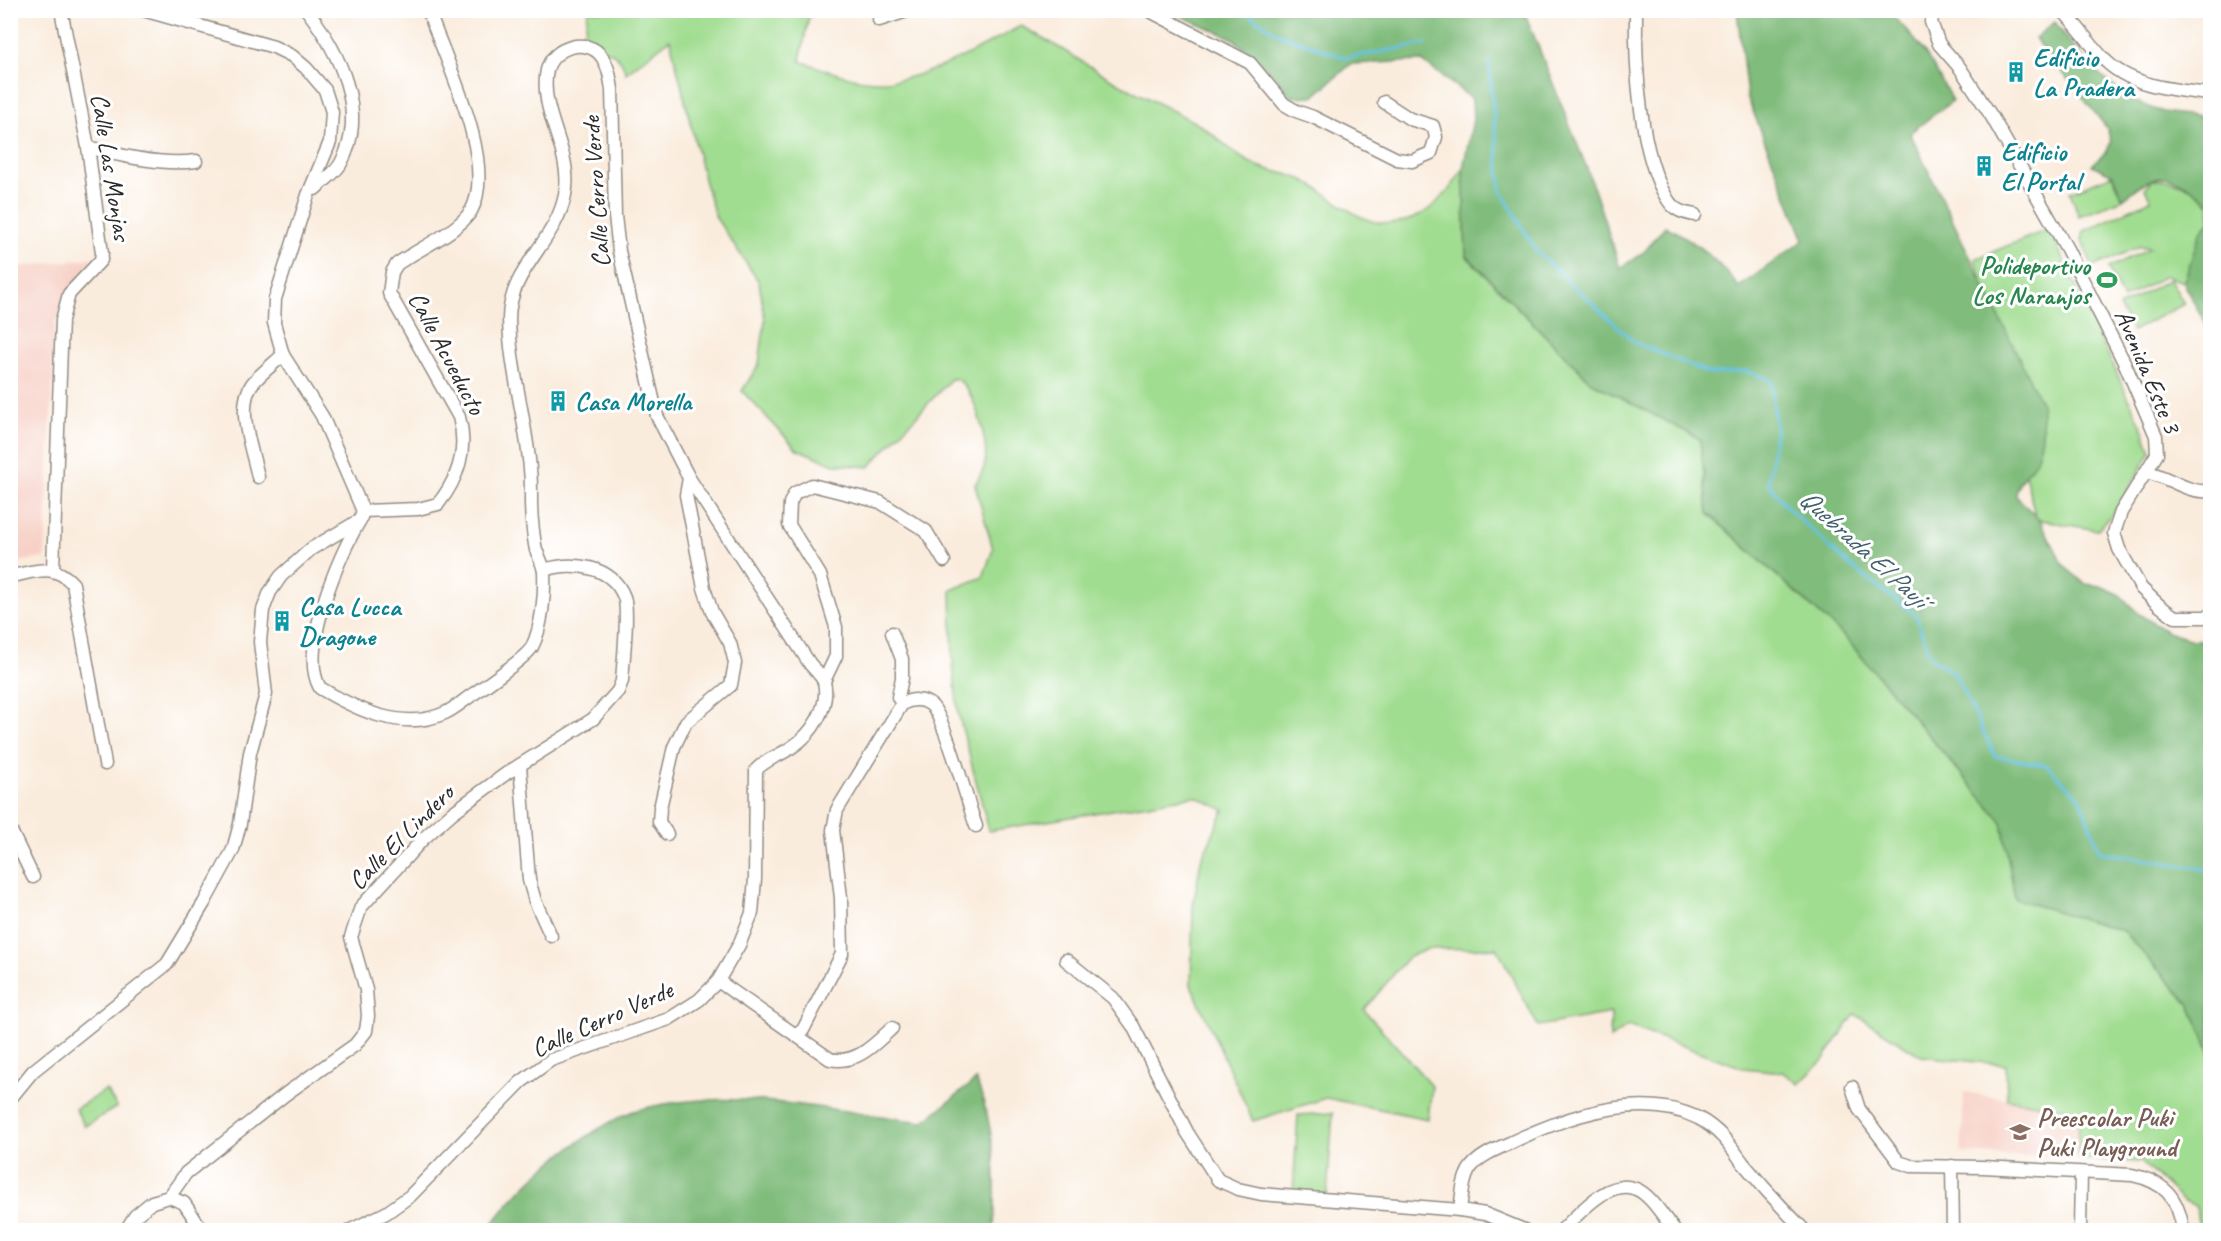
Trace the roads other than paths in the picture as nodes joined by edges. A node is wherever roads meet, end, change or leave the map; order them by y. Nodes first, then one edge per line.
1 (61, 10) edge
2 (143, 10) edge
3 (307, 10) edge
4 (428, 10) edge
5 (909, 10) edge
6 (1148, 10) edge
7 (1636, 10) edge
8 (1934, 10) edge
9 (2062, 10) edge
10 (879, 20) dead end
11 (2211, 94) edge
12 (1384, 102) dead end
13 (88, 147) junction
14 (196, 161) dead end
15 (308, 195) junction
16 (1695, 215) dead end
17 (283, 355) junction
18 (2146, 472) junction
19 (258, 477) dead end
20 (688, 478) junction
21 (2211, 491) edge
22 (362, 516) junction
23 (944, 561) dead end
24 (53, 569) junction
25 (544, 570) junction
26 (10, 576) edge
27 (2211, 617) edge
28 (892, 633) dead end
29 (824, 681) junction
30 (902, 704) junction
31 (105, 764) dead end
32 (520, 765) junction
33 (976, 826) dead end
34 (10, 829) edge
35 (667, 834) dead end
36 (33, 877) dead end
37 (551, 936) dead end
38 (1066, 960) dead end
39 (718, 981) junction
40 (892, 1029) dead end
41 (797, 1034) junction
42 (1852, 1087) dead end
43 (10, 1099) edge
44 (1952, 1166) junction
45 (2081, 1173) junction
46 (170, 1197) junction
47 (1460, 1210) junction
48 (126, 1230) edge
49 (202, 1230) edge
50 (351, 1230) edge
51 (1524, 1230) edge
52 (1562, 1230) edge
53 (1674, 1230) edge
54 (1804, 1230) edge
55 (1953, 1230) edge
56 (2080, 1230) edge
57 (2183, 1230) edge

1 - 13 street, Calle Las Monjas
2 - 15 street
3 - 15 street
4 - 22 street, Calle Acueducto
5 - 10 street
6 - 12 street
7 - 16 street
8 - 18 street, Avenida Este 3
9 - 11 street
13 - 14 street
13 - 24 street, Calle Las Monjas
15 - 17 street
17 - 19 street
17 - 22 street
18 - 21 street
18 - 27 street, Avenida Este 3
20 - 25 street, Calle Cerro Verde
20 - 29 street, Calle Cerro Verde
20 - 35 street
22 - 25 street, Calle Cerro Verde
22 - 43 street
23 - 29 street
24 - 26 street
24 - 31 street
25 - 32 street, Calle El Lindero
28 - 30 street
29 - 39 street, Calle Cerro Verde
30 - 33 street
30 - 41 street
32 - 37 street
32 - 46 street, Calle El Lindero
34 - 36 street
38 - 47 street
39 - 41 street
39 - 50 street, Calle Cerro Verde
40 - 41 street
42 - 44 street
44 - 45 street
44 - 55 street
45 - 56 street
45 - 57 street
46 - 48 street
46 - 49 street
47 - 51 street
47 - 54 street
52 - 53 street

